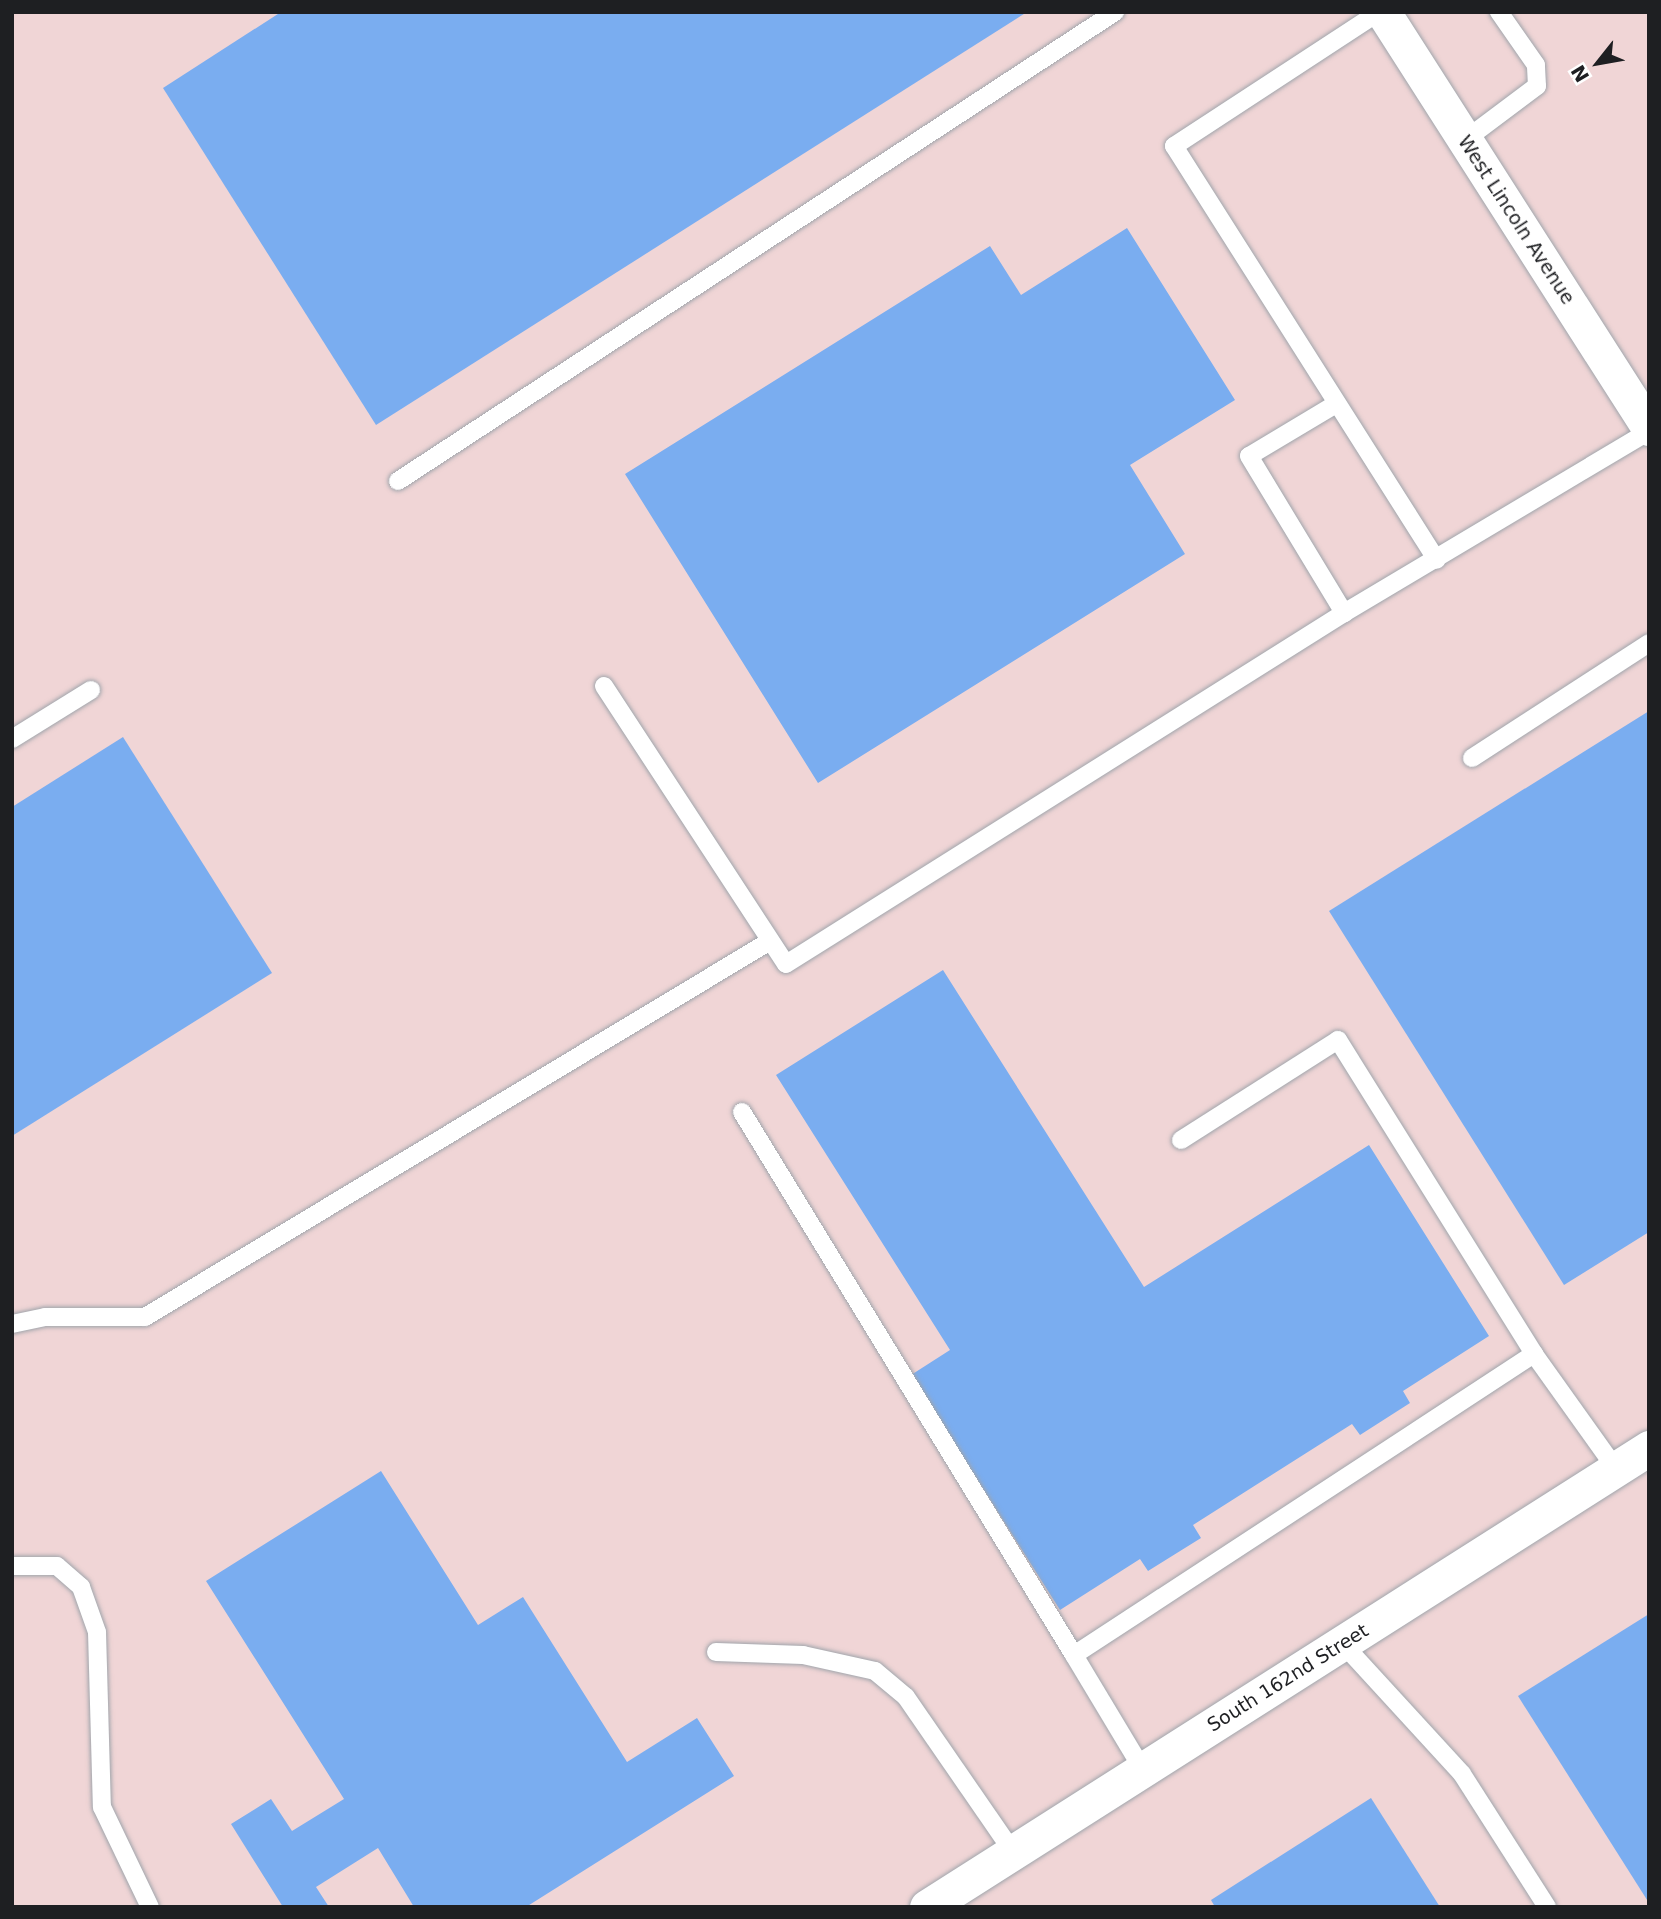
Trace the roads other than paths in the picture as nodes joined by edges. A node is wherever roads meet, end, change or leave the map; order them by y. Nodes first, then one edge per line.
1 (1115, 12) edge
2 (1381, 12) edge
3 (1499, 12) edge
4 (1465, 141) junction
5 (1336, 404) junction
6 (1646, 418) edge
7 (398, 481) dead end
8 (1437, 560) junction
9 (1344, 613) junction
10 (1649, 643) edge
11 (604, 686) dead end
12 (91, 690) dead end
13 (12, 740) edge
14 (1472, 758) dead end
15 (770, 941) junction
16 (742, 1112) dead end
17 (1181, 1140) dead end
18 (12, 1324) edge
19 (1534, 1354) junction
20 (1649, 1448) edge
21 (1616, 1469) junction
22 (12, 1566) edge
23 (1343, 1644) junction
24 (716, 1652) dead end
25 (1074, 1655) junction
26 (1143, 1770) junction
27 (1013, 1852) junction
28 (149, 1907) edge
29 (927, 1907) edge
30 (1547, 1907) edge

1 - 7 lane
2 - 4 street, West Lincoln Avenue
2 - 5 lane
3 - 4 lane
4 - 6 street, West Lincoln Avenue
5 - 8 lane
5 - 9 lane
6 - 8 lane
8 - 9 lane
9 - 15 lane
10 - 14 lane
11 - 15 lane
12 - 13 lane
15 - 18 lane
16 - 25 lane
17 - 19 lane
19 - 21 lane
19 - 25 lane
20 - 21 street, South 162nd Street
21 - 23 street, South 162nd Street
22 - 28 lane
23 - 26 street, South 162nd Street
23 - 30 lane
24 - 27 lane
25 - 26 lane
26 - 27 street, South 162nd Street
27 - 29 street, South 162nd Street

